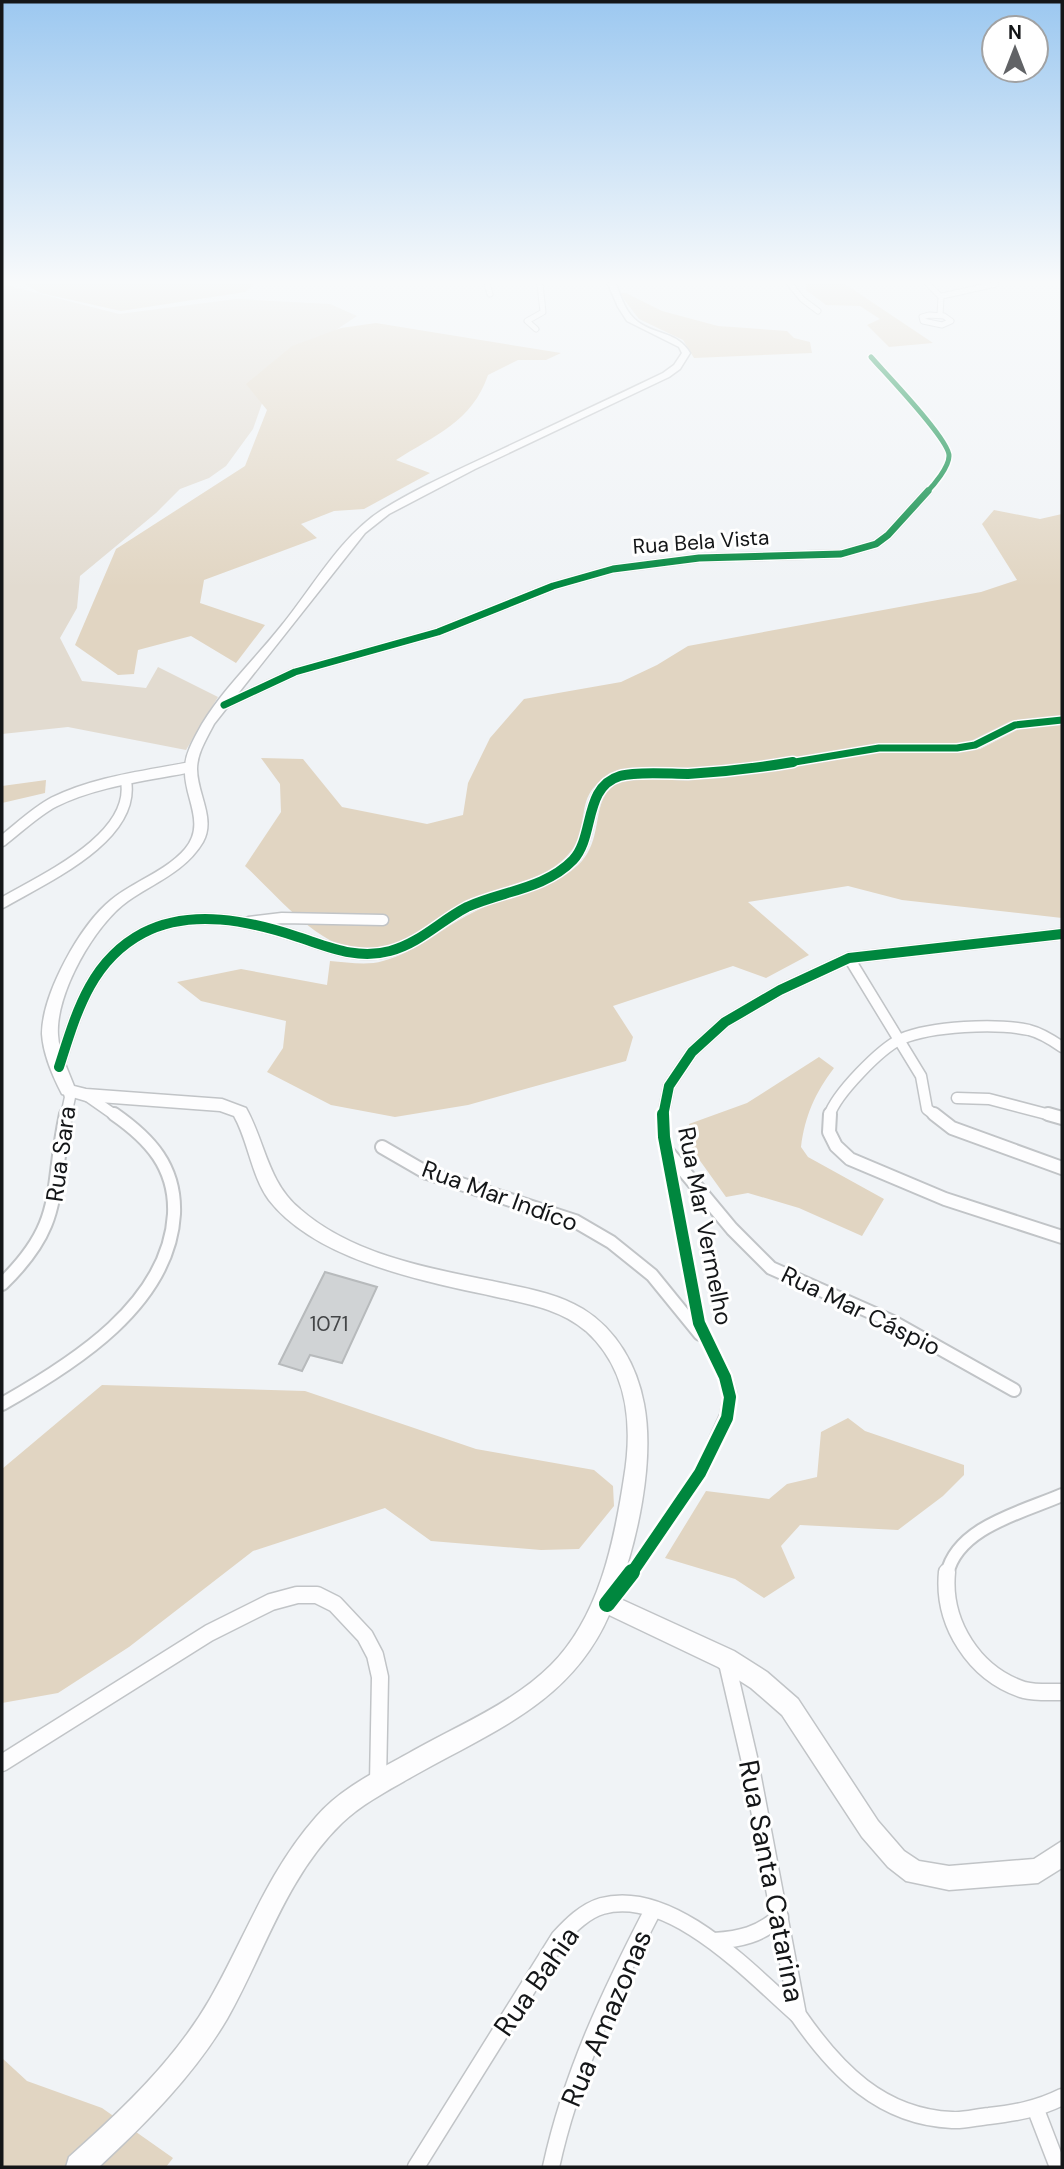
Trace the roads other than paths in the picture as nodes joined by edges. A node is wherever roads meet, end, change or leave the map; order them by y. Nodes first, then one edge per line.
1 (640, 385) edge
2 (895, 385) edge
3 (224, 705) junction
4 (1062, 720) edge
5 (191, 767) junction
6 (126, 781) junction
7 (2, 841) edge
8 (2, 903) edge
9 (383, 920) dead end
10 (243, 923) junction
11 (1062, 934) edge
12 (849, 958) junction
13 (900, 1039) junction
14 (1062, 1047) edge
15 (59, 1068) junction
16 (77, 1093) junction
17 (957, 1098) dead end
18 (1062, 1118) edge
19 (382, 1147) dead end
20 (667, 1151) junction
21 (1062, 1168) edge
22 (1062, 1237) edge
23 (2, 1284) edge
24 (703, 1338) junction
25 (1014, 1390) dead end
26 (2, 1404) edge
27 (1062, 1495) edge
28 (606, 1603) junction
29 (726, 1659) junction
30 (1062, 1692) edge
31 (2, 1763) edge
32 (378, 1784) junction
33 (1062, 1853) edge
34 (653, 1910) junction
35 (780, 1917) junction
36 (714, 1941) junction
37 (798, 2015) junction
38 (1062, 2097) edge
39 (1036, 2110) junction
40 (79, 2167) edge
41 (416, 2167) edge
42 (551, 2167) edge
43 (1058, 2167) edge

1 - 3 main road
2 - 3 street, Rua Bela Vista
3 - 5 main road
4 - 10 street
5 - 6 street
5 - 15 main road
6 - 7 street
6 - 8 street
9 - 10 street
10 - 15 street
11 - 12 street, Rua Mar Vermelho
12 - 13 street
12 - 20 street, Rua Mar Vermelho
13 - 14 street
13 - 21 street
13 - 22 street
15 - 16 main road
16 - 23 street, Rua Sara
16 - 26 street
16 - 28 main road
17 - 18 street
19 - 24 street, Rua Mar Indíco
20 - 24 street, Rua Mar Vermelho
20 - 25 street, Rua Mar Cáspio
24 - 28 street, Rua Mar Vermelho
27 - 30 street
28 - 29 main road
28 - 32 main road
29 - 33 main road
29 - 35 street, Rua Santa Catarina
31 - 32 street
32 - 40 main road
34 - 36 street, Rua Bahia
34 - 41 street, Rua Bahia
34 - 42 street, Rua Amazonas
35 - 36 street
35 - 37 street, Rua Santa Catarina
36 - 37 street, Rua Bahia
37 - 39 street, Rua Santa Catarina
38 - 39 street
39 - 43 street

